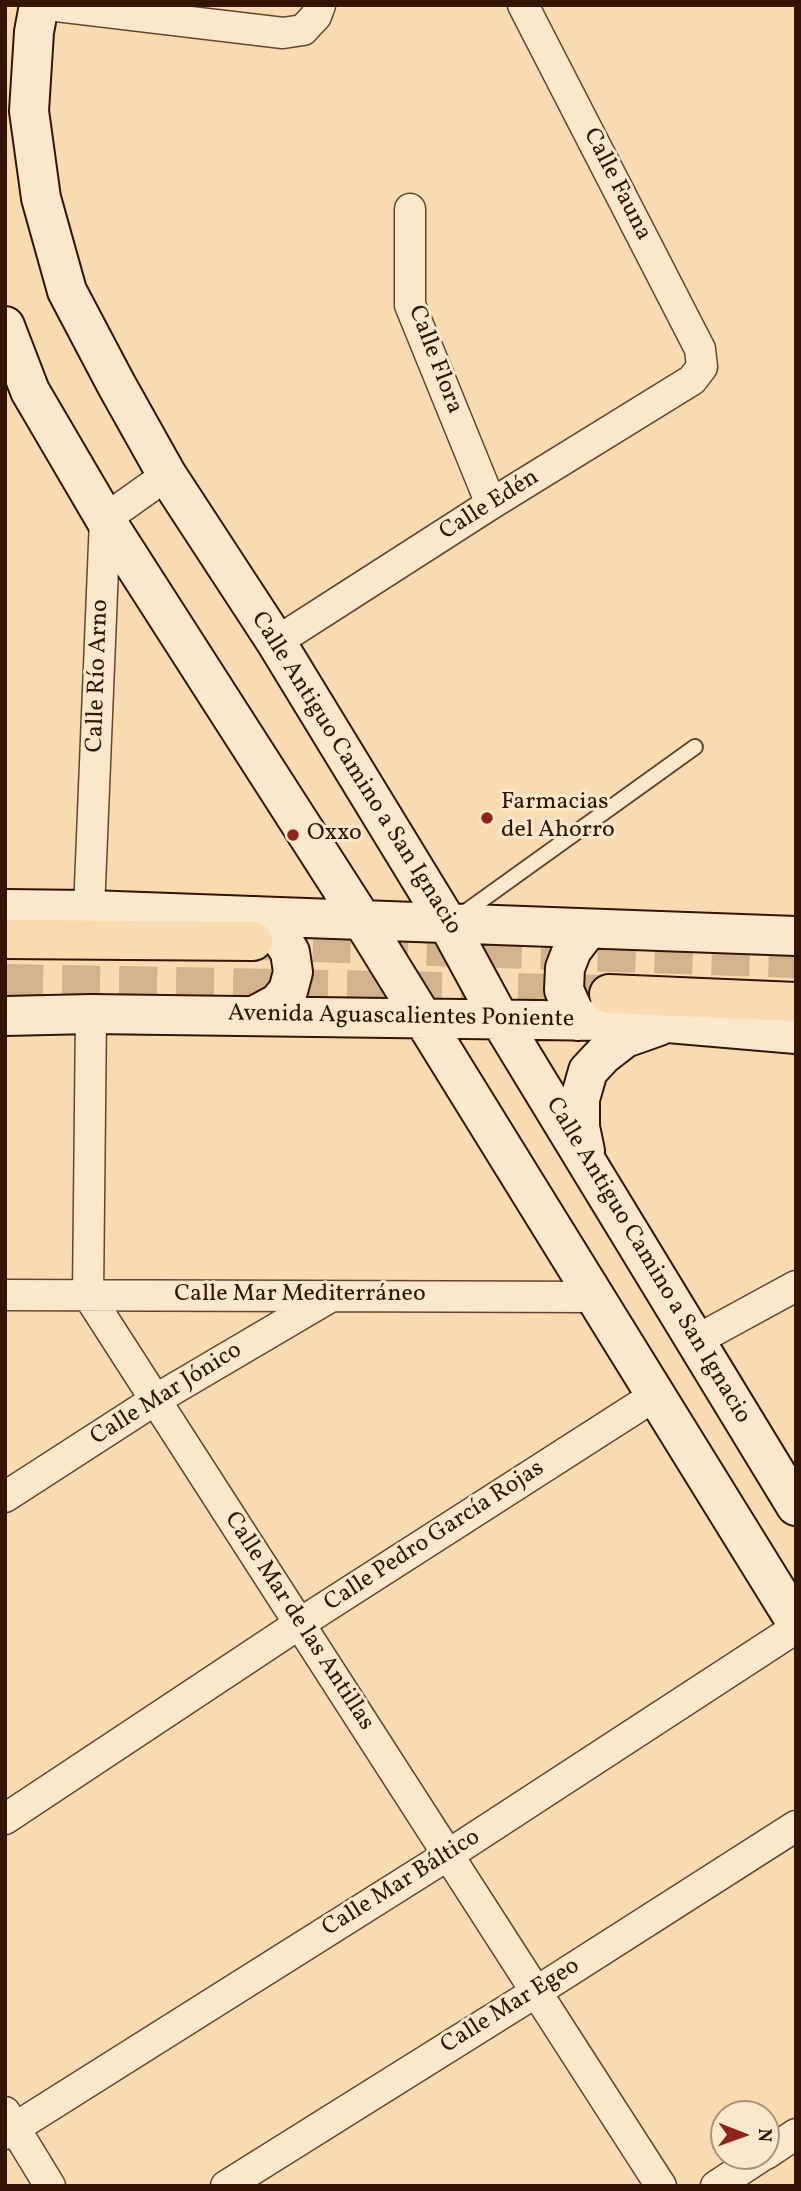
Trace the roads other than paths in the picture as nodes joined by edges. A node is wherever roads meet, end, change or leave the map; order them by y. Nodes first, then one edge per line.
1 (39, 5) edge
2 (48, 5) edge
3 (320, 5) edge
4 (523, 5) edge
5 (410, 209) dead end
6 (5, 326) edge
7 (702, 367) joint
8 (167, 475) junction
9 (491, 504) junction
10 (105, 519) junction
11 (276, 642) junction
12 (695, 747) dead end
13 (5, 909) edge
14 (89, 910) junction
15 (362, 920) junction
16 (449, 924) junction
17 (254, 928) junction
18 (588, 929) junction
19 (796, 936) edge
20 (5, 939) edge
21 (609, 993) tunnel mouth
22 (796, 1002) edge
23 (91, 1014) junction
24 (5, 1016) edge
25 (254, 1016) junction
26 (423, 1018) junction
27 (499, 1018) junction
28 (578, 1020) junction
29 (668, 1023) junction
30 (796, 1034) edge
31 (588, 1164) junction
32 (796, 1286) edge
33 (5, 1295) edge
34 (88, 1295) junction
35 (332, 1296) junction
36 (595, 1297) junction
37 (695, 1340) junction
38 (656, 1395) junction
39 (155, 1400) junction
40 (5, 1497) edge
41 (796, 1506) edge
42 (299, 1623) junction
43 (796, 1625) edge
44 (5, 1819) edge
45 (796, 1826) edge
46 (448, 1855) junction
47 (536, 1992) junction
48 (8, 2124) edge
49 (796, 2134) edge
50 (780, 2144) edge
51 (741, 2170) edge
52 (50, 2186) edge
53 (226, 2186) edge
54 (661, 2186) edge
55 (716, 2186) edge

1 - 8 main road, Calle Antiguo Camino a San Ignacio
2 - 3 street
4 - 7 street, Calle Fauna
5 - 9 street, Calle Flora
6 - 10 main road
7 - 9 street, Calle Edén
8 - 10 street
8 - 11 main road, Calle Antiguo Camino a San Ignacio
9 - 11 street, Calle Edén
10 - 14 street, Calle Río Arno
10 - 15 main road
11 - 16 main road, Calle Antiguo Camino a San Ignacio
12 - 16 lane
13 - 14 main road
14 - 17 main road
15 - 16 main road
15 - 17 main road
15 - 26 main road
16 - 18 main road
16 - 27 main road, Calle Antiguo Camino a San Ignacio
17 - 20 main road
17 - 25 main road
18 - 19 main road
18 - 28 main road
21 - 22 main road
23 - 24 main road, Avenida Aguascalientes Poniente
23 - 25 main road, Avenida Aguascalientes Poniente
23 - 34 street
25 - 26 main road, Avenida Aguascalientes Poniente
26 - 27 main road, Avenida Aguascalientes Poniente
26 - 36 main road
27 - 28 main road, Avenida Aguascalientes Poniente
27 - 31 main road, Calle Antiguo Camino a San Ignacio
28 - 29 main road, Avenida Aguascalientes Poniente
29 - 30 main road, Avenida Aguascalientes Poniente
29 - 31 main road
31 - 37 main road, Calle Antiguo Camino a San Ignacio
32 - 37 street
33 - 34 street, Calle Mar Mediterráneo
34 - 35 street, Calle Mar Mediterráneo
34 - 39 street, Calle Mar de las Antillas
35 - 36 street, Calle Mar Mediterráneo
35 - 39 street, Calle Mar Jónico
36 - 38 main road
37 - 41 main road, Calle Antiguo Camino a San Ignacio
38 - 42 street, Calle Pedro García Rojas
38 - 43 main road
39 - 40 street, Calle Mar Jónico
39 - 42 street, Calle Mar de las Antillas
42 - 44 street, Calle Pedro García Rojas
42 - 46 street, Calle Mar de las Antillas
43 - 46 street, Calle Mar Báltico
45 - 47 street, Calle Mar Egeo
46 - 47 street, Calle Mar de las Antillas
46 - 48 street, Calle Mar Báltico
47 - 53 street, Calle Mar Egeo
47 - 54 street, Calle Mar de las Antillas
48 - 52 street
49 - 50 street
51 - 55 street

